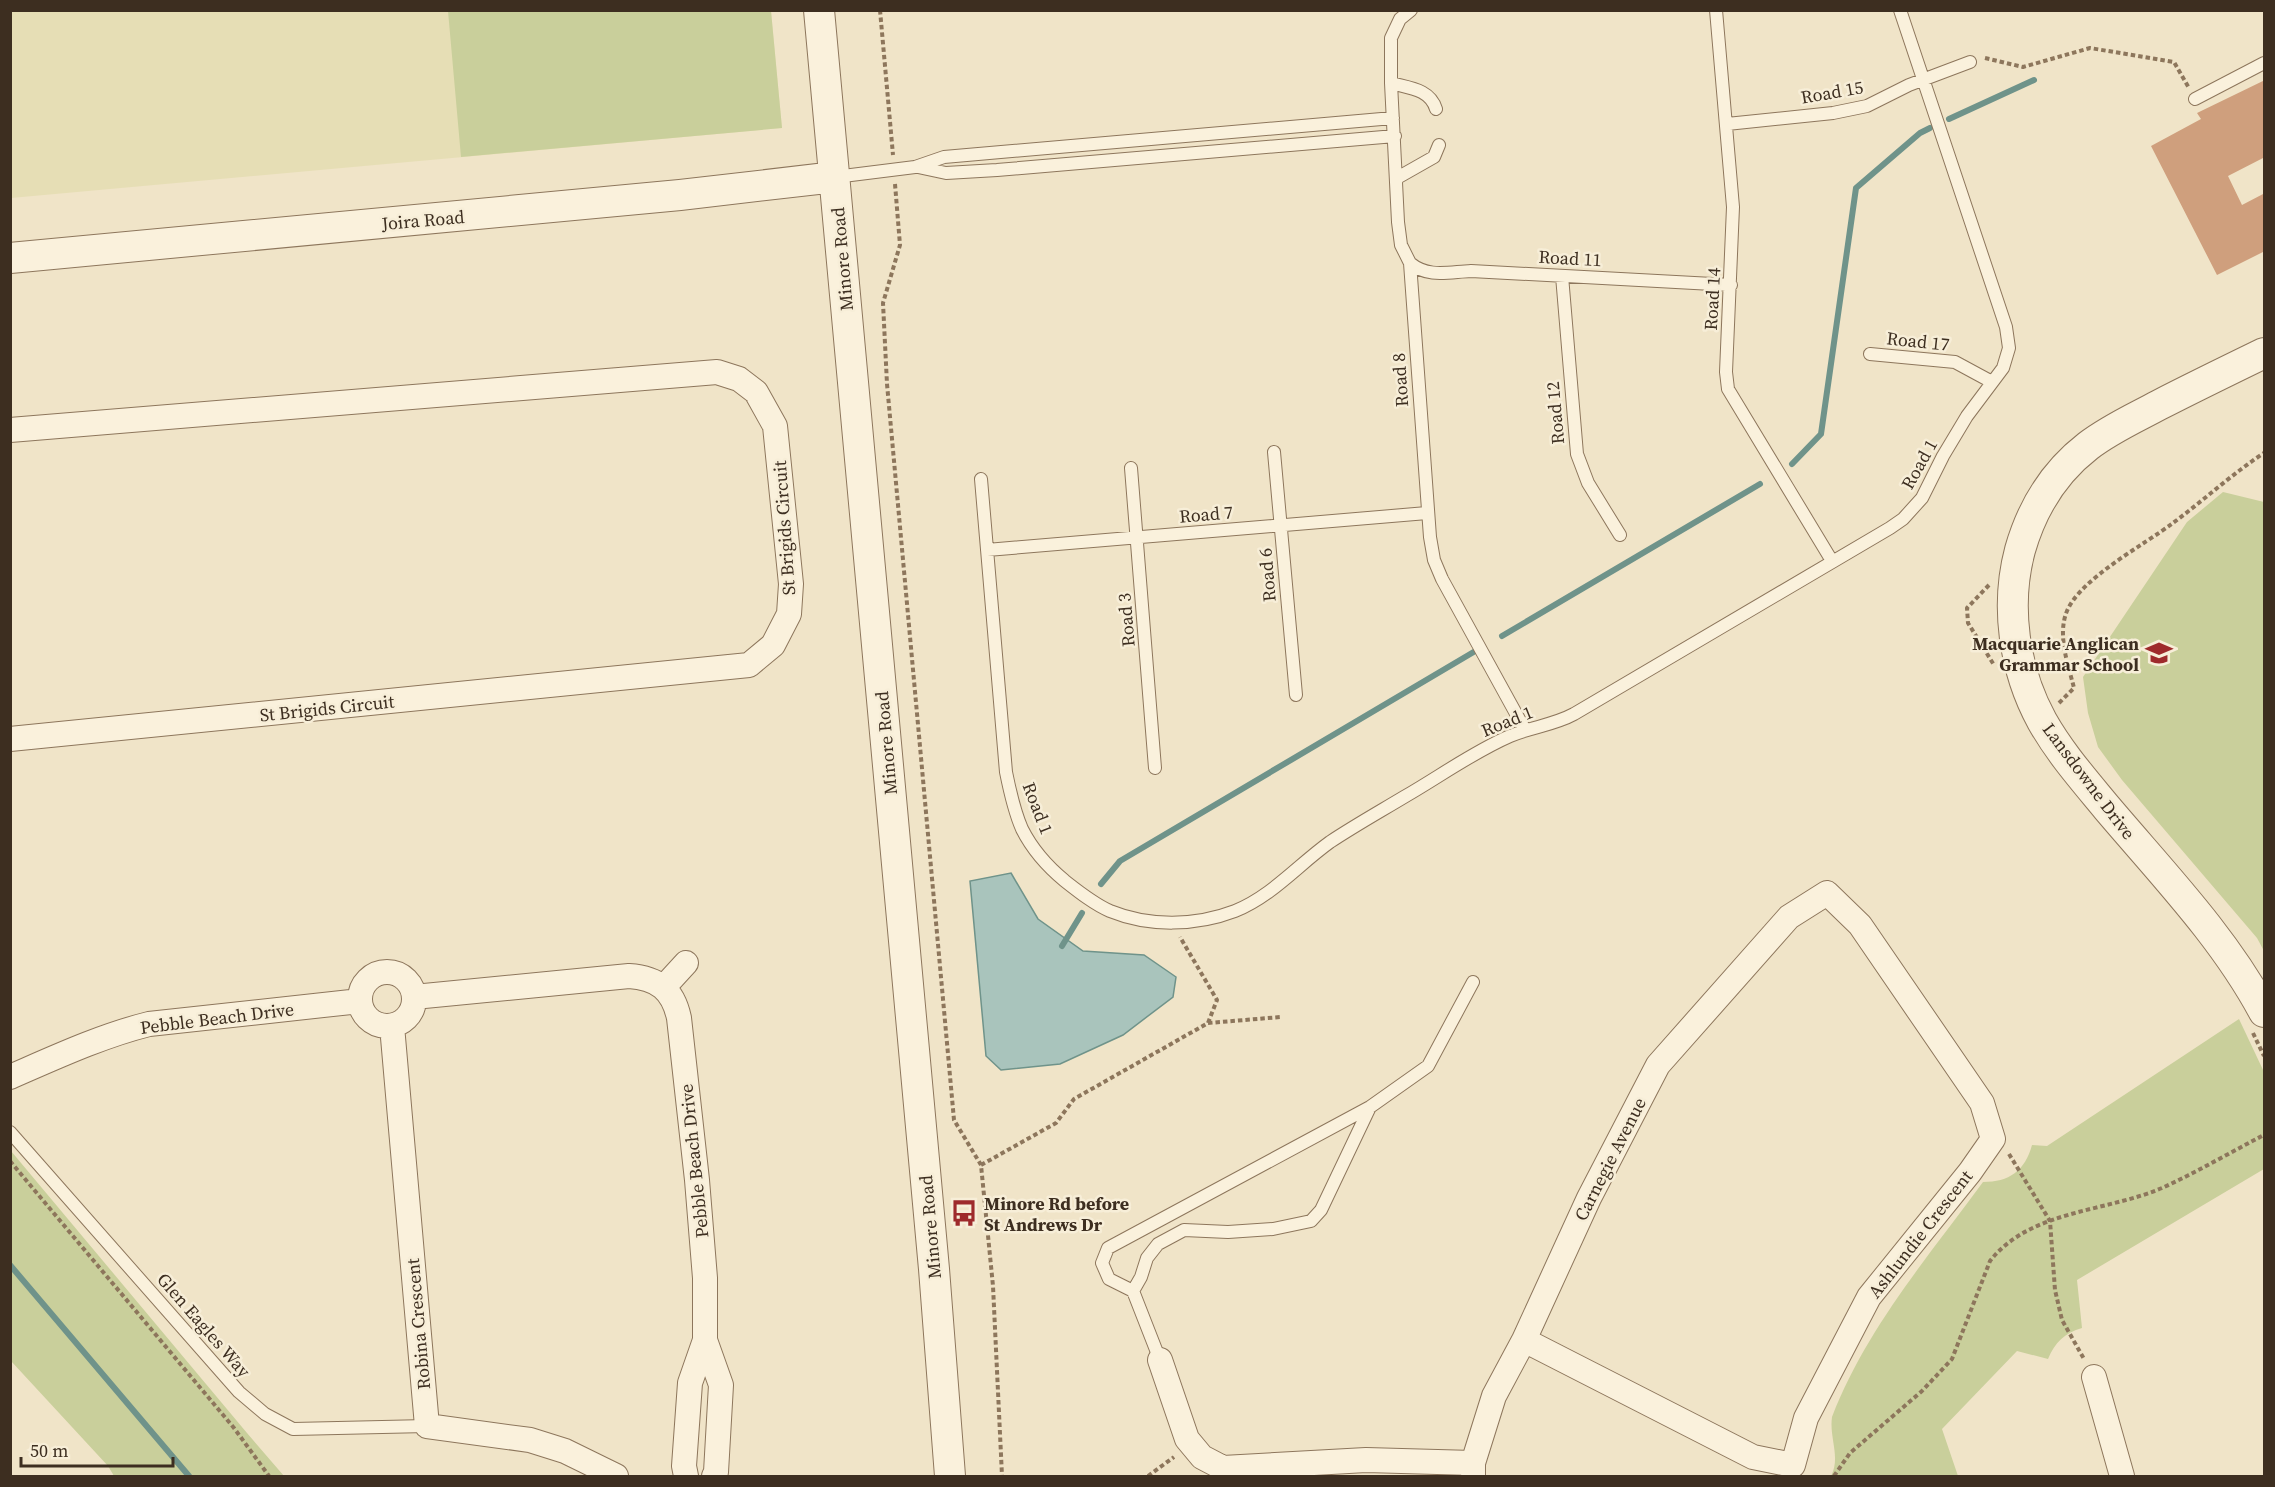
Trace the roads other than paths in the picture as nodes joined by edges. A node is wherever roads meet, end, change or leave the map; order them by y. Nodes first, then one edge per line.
1 (819, 10) edge
2 (1716, 10) edge
3 (1900, 10) edge
4 (1407, 11) edge
5 (1970, 62) road end
6 (2265, 63) edge
7 (1923, 79) junction
8 (1391, 83) junction
9 (2195, 99) road end
10 (1436, 109) dead end
11 (1393, 118) junction
12 (1727, 123) junction
13 (1395, 136) junction
14 (1439, 145) dead end
15 (996, 152) junction
16 (915, 167) junction
17 (997, 170) junction
18 (835, 177) junction
19 (1397, 178) junction
20 (10, 258) edge
21 (1410, 262) junction
22 (1562, 276) junction
23 (1731, 285) junction
24 (2265, 353) edge
25 (1870, 354) dead end
26 (1992, 382) junction
27 (10, 430) edge
28 (1274, 452) dead end
29 (1131, 468) dead end
30 (981, 479) dead end
31 (1427, 513) junction
32 (1280, 527) junction
33 (1620, 535) dead end
34 (1137, 538) junction
35 (987, 550) junction
36 (1832, 561) junction
37 (1296, 695) dead end
38 (1525, 730) junction
39 (10, 739) edge
40 (1155, 768) dead end
41 (686, 963) dead end
42 (1473, 982) dead end
43 (664, 987) junction
44 (414, 997) junction
45 (360, 1001) junction
46 (2257, 1018) edge
47 (392, 1026) junction
48 (10, 1077) edge
49 (1370, 1107) junction
50 (10, 1132) edge
51 (1993, 1139) joint
52 (1133, 1291) junction
53 (705, 1340) junction
54 (1524, 1340) junction
55 (1160, 1360) joint
56 (2094, 1377) road end
57 (427, 1426) junction
58 (1473, 1470) edge
59 (616, 1476) edge
60 (686, 1476) edge
61 (714, 1476) edge
62 (950, 1476) edge
63 (2122, 1476) edge

1 - 18 street, Minore Road
2 - 12 lane, Road 14
3 - 7 lane, Road 1
4 - 8 lane, Road 8
5 - 7 lane, Road 15
6 - 9 lane
7 - 12 lane, Road 15
7 - 26 lane, Road 1
8 - 10 lane
8 - 11 lane, Road 8
11 - 13 lane, Road 8
11 - 15 lane
12 - 23 lane, Road 14
13 - 17 lane
13 - 19 lane, Road 8
14 - 19 lane
15 - 16 lane
15 - 17 lane
16 - 17 lane
16 - 18 lane
18 - 20 street, Joira Road
18 - 62 street, Minore Road
19 - 21 lane, Road 8
21 - 22 lane, Road 11
21 - 31 lane, Road 8
22 - 23 lane, Road 11
22 - 33 lane, Road 12
23 - 36 lane, Road 14
24 - 46 street, Lansdowne Drive
25 - 26 lane, Road 17
26 - 36 lane, Road 1
27 - 39 street, St Brigids Circuit
28 - 32 lane, Road 6
29 - 34 lane, Road 3
30 - 35 lane, Road 1
31 - 32 lane, Road 7
31 - 38 lane, Road 8
32 - 34 lane, Road 7
32 - 37 lane, Road 6
34 - 35 lane, Road 7
34 - 40 lane, Road 3
35 - 38 lane, Road 1
36 - 38 lane, Road 1
41 - 43 street
42 - 49 lane
43 - 44 street
43 - 53 street, Pebble Beach Drive
44 - 45 street
44 - 47 street
45 - 47 street
45 - 48 street, Pebble Beach Drive
47 - 57 street, Robina Crescent
49 - 52 lane
49 - 52 lane
50 - 57 lane, Glen Eagles Way
51 - 54 street, Ashlundie Crescent
51 - 54 street, Carnegie Avenue
52 - 55 lane
53 - 60 street, Pebble Beach Drive
53 - 61 street, Pebble Beach Drive
54 - 58 street, Carnegie Avenue
55 - 58 street
56 - 63 street
57 - 59 street

